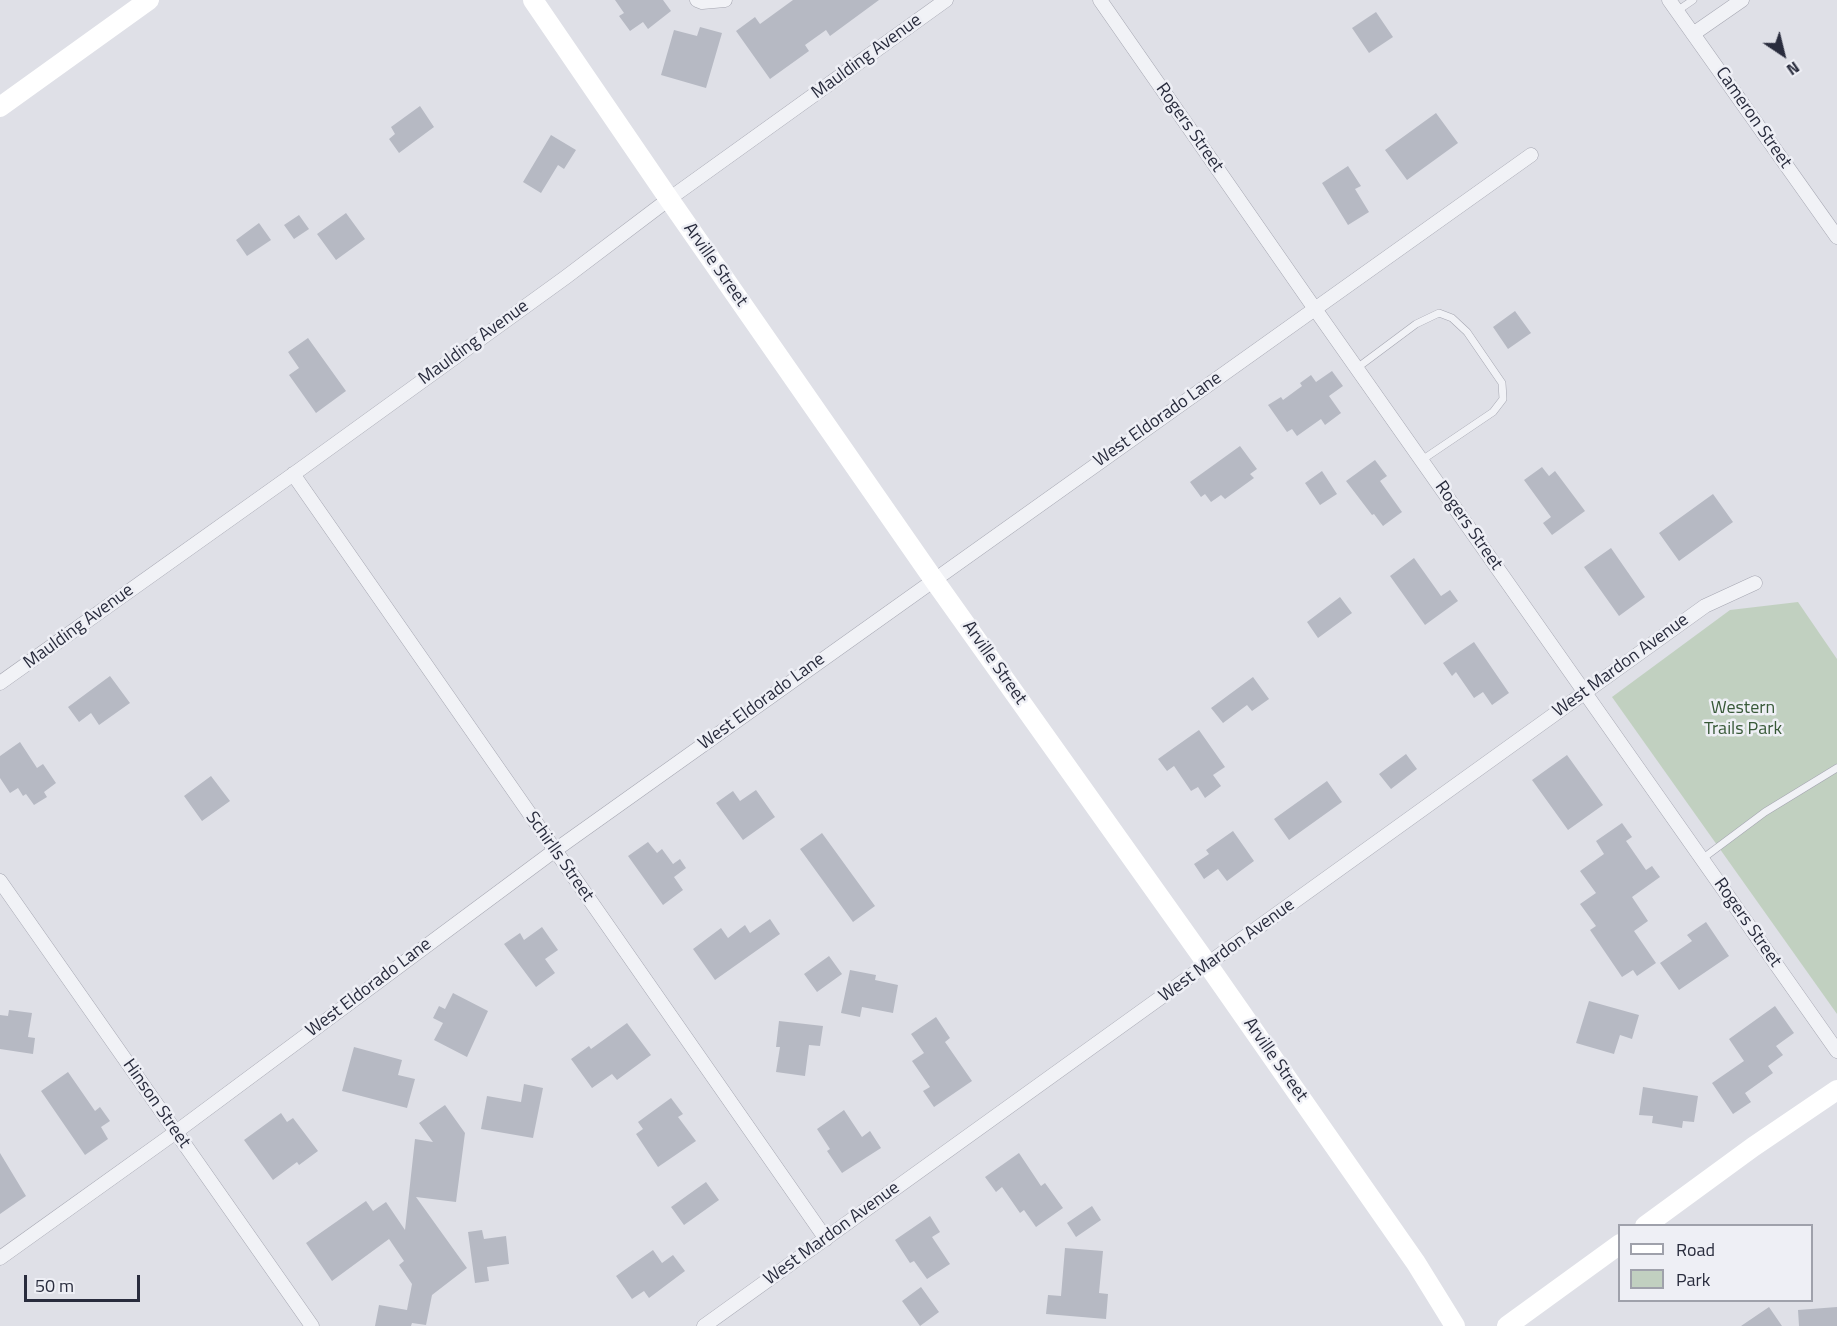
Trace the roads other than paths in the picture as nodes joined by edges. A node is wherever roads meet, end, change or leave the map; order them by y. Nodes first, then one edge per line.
1 (149, 0) edge
2 (533, 0) edge
3 (697, 0) edge
4 (725, 0) edge
5 (946, 0) edge
6 (1100, 0) edge
7 (1693, 0) edge
8 (1742, 0) edge
9 (1673, 5) edge
10 (1693, 34) junction
11 (0, 107) edge
12 (1531, 155) dead end
13 (669, 200) junction
14 (1837, 237) edge
15 (1315, 309) junction
16 (1357, 368) junction
17 (1422, 460) junction
18 (293, 474) junction
19 (934, 580) junction
20 (1755, 583) dead end
21 (0, 683) edge
22 (1585, 693) junction
23 (1837, 768) edge
24 (554, 851) junction
25 (1702, 859) junction
26 (0, 881) edge
27 (1208, 965) junction
28 (1837, 1051) edge
29 (1837, 1090) edge
30 (176, 1132) junction
31 (1648, 1224) edge
32 (826, 1239) junction
33 (1618, 1245) edge
34 (0, 1258) edge
35 (312, 1326) edge
36 (704, 1326) edge
37 (1455, 1326) edge
38 (1507, 1326) edge

1 - 11 street
2 - 13 street, Arville Street
3 - 4 street
5 - 13 street, Maulding Avenue
6 - 15 street, Rogers Street
7 - 9 lane
8 - 10 street
9 - 10 street, Cameron Street
10 - 14 street, Cameron Street
12 - 15 street, West Eldorado Lane
13 - 18 street, Maulding Avenue
13 - 19 street, Arville Street
15 - 16 street, Rogers Street
15 - 19 street, West Eldorado Lane
16 - 17 street, Rogers Street
16 - 17 lane
17 - 22 street, Rogers Street
18 - 21 street, Maulding Avenue
18 - 24 street, Schirlls Street
19 - 24 street, West Eldorado Lane
19 - 27 street, Arville Street
20 - 22 street, West Mardon Avenue
22 - 25 street, Rogers Street
22 - 27 street, West Mardon Avenue
23 - 25 lane
24 - 30 street, West Eldorado Lane
24 - 32 street, Schirlls Street
25 - 28 street, Rogers Street
26 - 30 street, Hinson Street
27 - 32 street, West Mardon Avenue
27 - 37 street, Arville Street
29 - 31 street
30 - 34 street, West Eldorado Lane
30 - 35 street, Hinson Street
32 - 36 street, West Mardon Avenue
33 - 38 street

